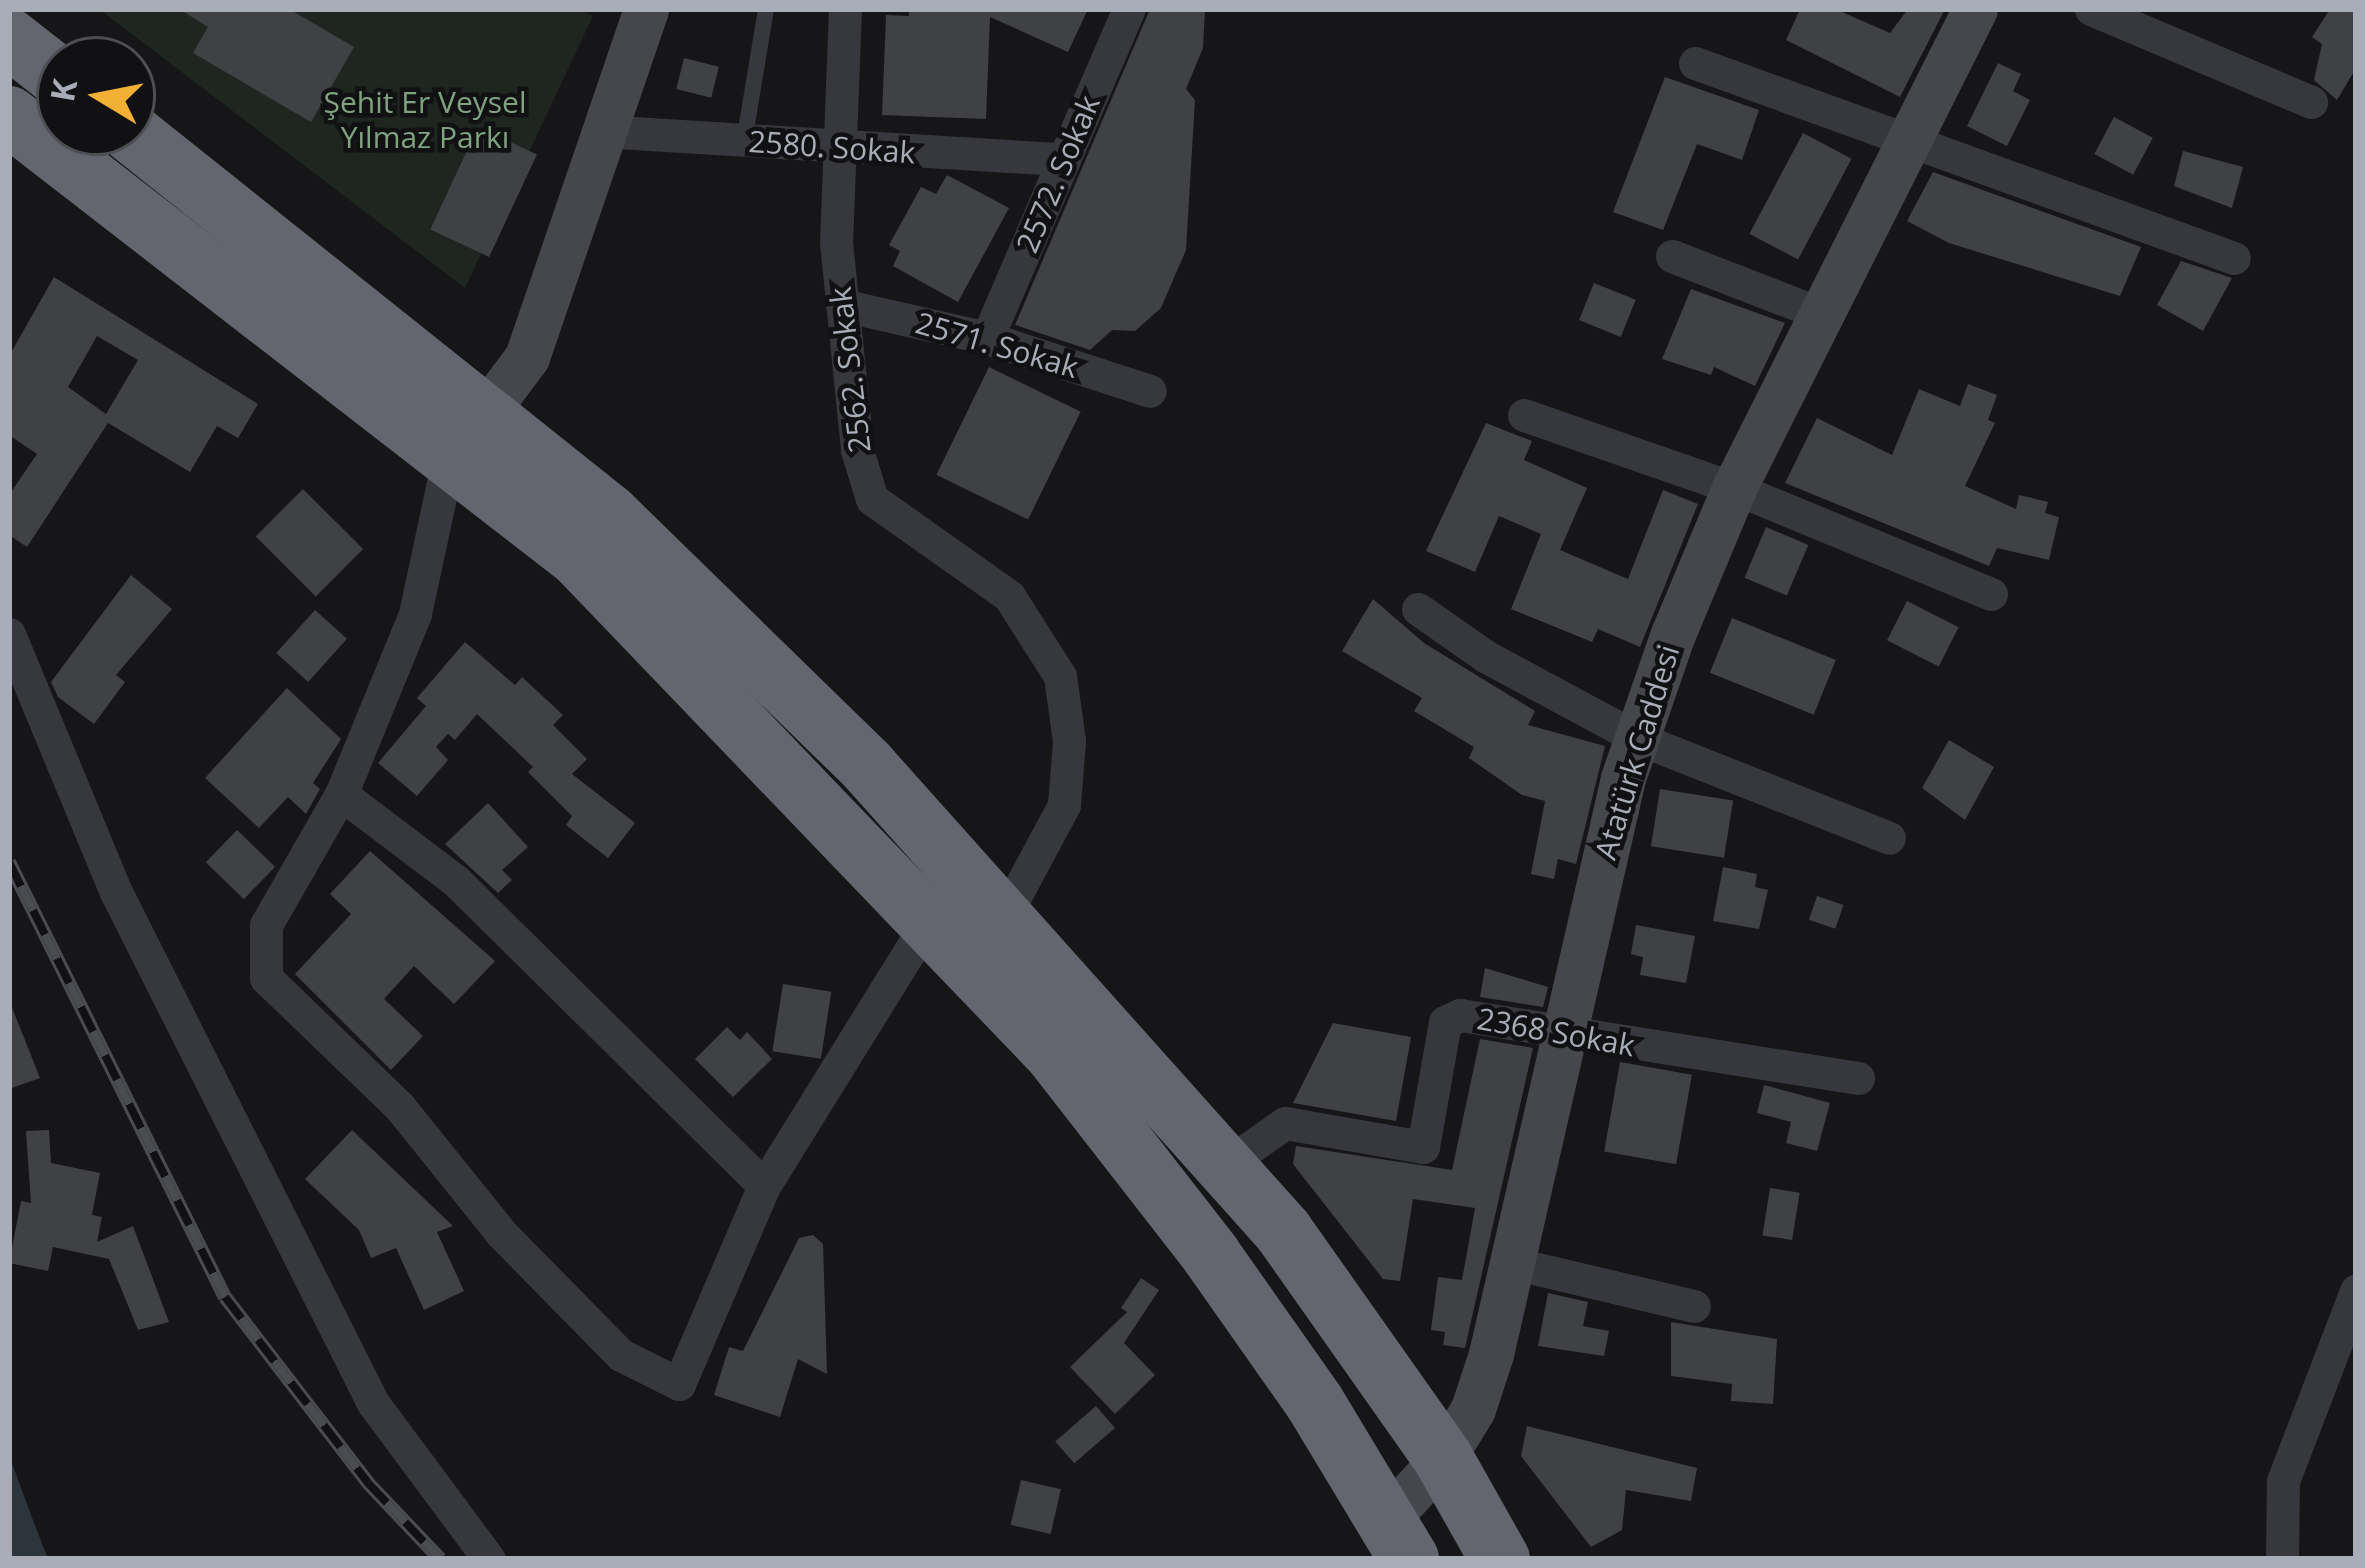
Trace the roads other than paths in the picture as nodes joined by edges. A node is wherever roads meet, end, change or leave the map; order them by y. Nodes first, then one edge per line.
1 (646, 9) edge
2 (766, 9) edge
3 (845, 9) edge
4 (1129, 9) edge
5 (1975, 9) edge
6 (2091, 9) edge
7 (9, 38) edge
8 (36, 59) edge
9 (1695, 63) dead end
10 (2312, 102) dead end
11 (10, 118) edge
12 (600, 130) junction
13 (1906, 138) junction
14 (745, 142) junction
15 (839, 149) junction
16 (156, 155) edge
17 (1064, 159) junction
18 (1672, 256) dead end
19 (2234, 258) dead end
20 (842, 305) junction
21 (1820, 313) junction
22 (987, 338) junction
23 (1150, 391) dead end
24 (1524, 415) dead end
25 (469, 436) junction
26 (1734, 488) junction
27 (1991, 594) dead end
28 (1418, 609) dead end
29 (9, 634) edge
30 (1637, 738) junction
31 (341, 794) junction
32 (1889, 838) dead end
33 (1005, 915) junction
34 (928, 921) junction
35 (1562, 1035) junction
36 (1858, 1078) dead end
37 (1228, 1163) junction
38 (764, 1186) junction
39 (1508, 1262) junction
40 (2356, 1291) edge
41 (1694, 1306) dead end
42 (1443, 1458) junction
43 (1398, 1539) edge
44 (489, 1559) edge
45 (1500, 1559) edge
46 (2282, 1559) edge

1 - 12 street
2 - 14 lane
3 - 15 street, 2562. Sokak
4 - 17 street, 2572. Sokak
5 - 13 street, Atatürk Caddesi
6 - 10 street
7 - 8 highway
9 - 13 street
11 - 25 highway
12 - 14 street, 2580. Sokak
12 - 25 street
13 - 19 street
13 - 21 street, Atatürk Caddesi
14 - 15 street, 2580. Sokak
15 - 17 street, 2580. Sokak
15 - 20 street, 2562. Sokak
16 - 25 highway
17 - 22 street, 2572. Sokak
18 - 21 street
20 - 22 street, 2571. Sokak
20 - 33 street, 2562. Sokak
21 - 26 street, Atatürk Caddesi
22 - 23 street, 2571. Sokak
24 - 26 street
25 - 31 street
25 - 33 highway
25 - 34 highway
26 - 27 street
26 - 30 street, Atatürk Caddesi
28 - 30 street
29 - 44 street
30 - 32 street
30 - 35 street, Atatürk Caddesi
31 - 38 street
31 - 38 street
33 - 37 highway
34 - 38 street
34 - 43 highway
35 - 36 street, 2368 Sokak
35 - 37 street, 2368 Sokak
35 - 39 street, Atatürk Caddesi
37 - 42 highway
39 - 41 street
39 - 42 street, Atatürk Caddesi
40 - 46 street
42 - 43 street, Atatürk Caddesi
42 - 45 highway

